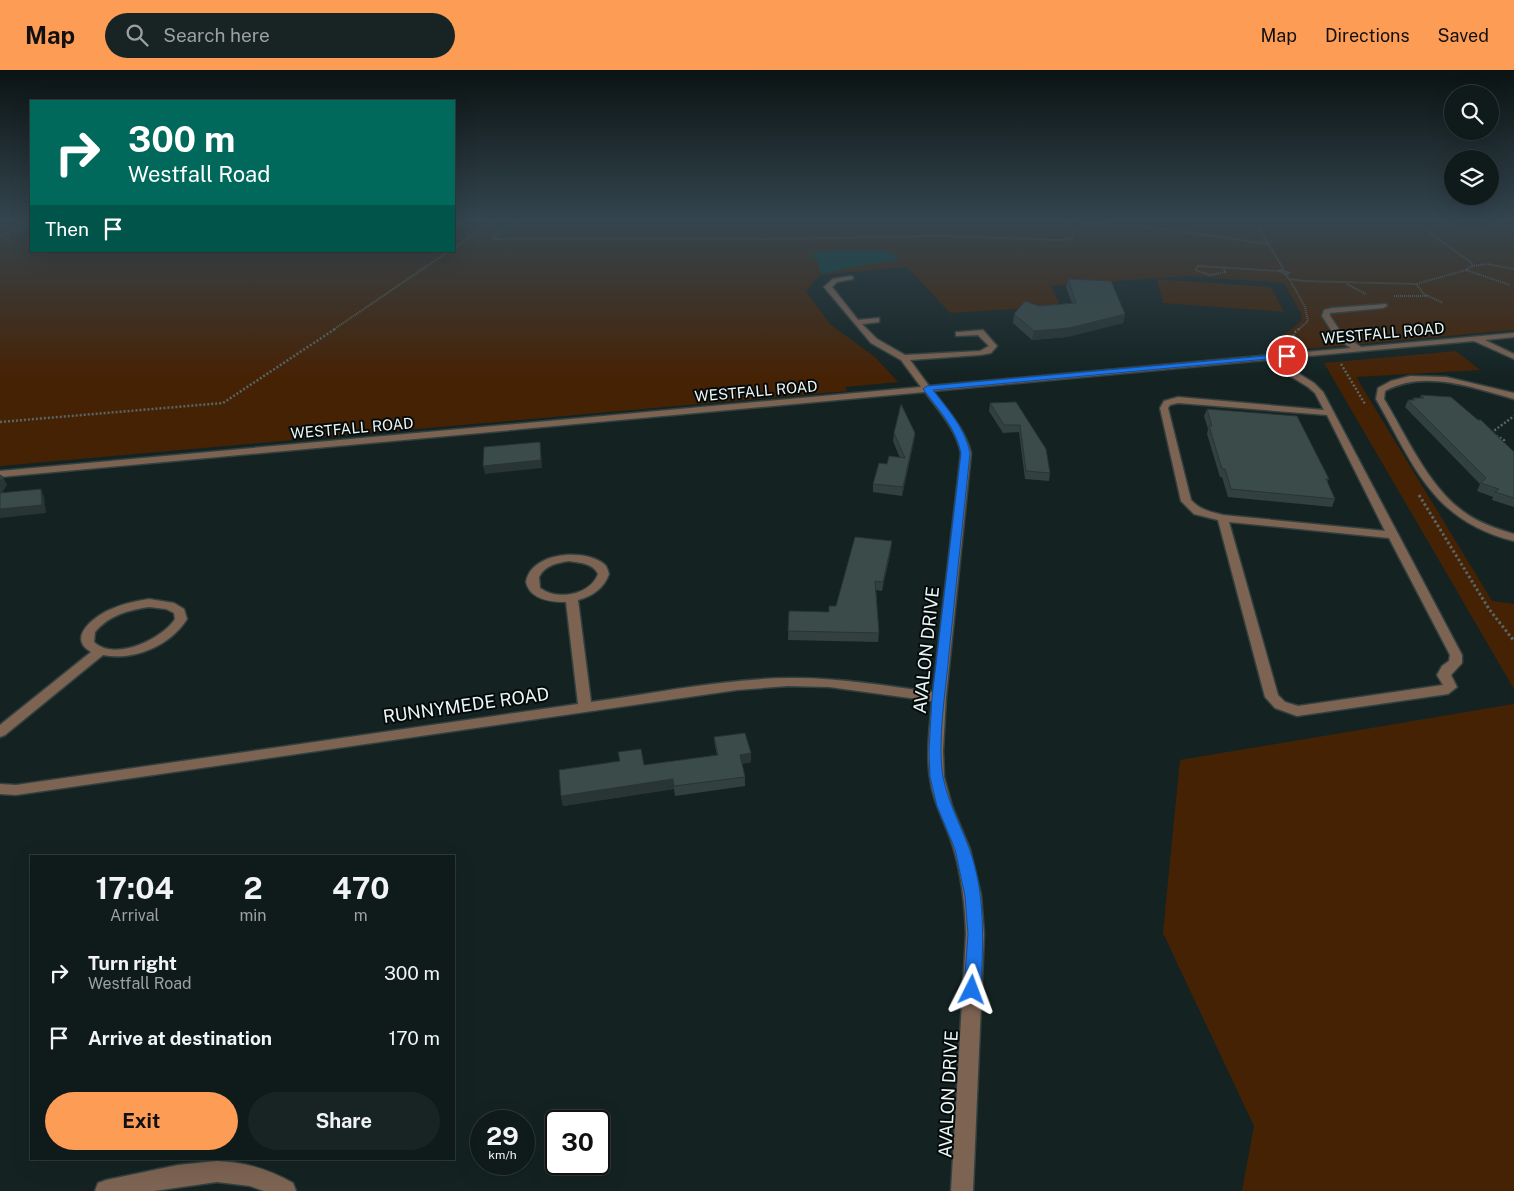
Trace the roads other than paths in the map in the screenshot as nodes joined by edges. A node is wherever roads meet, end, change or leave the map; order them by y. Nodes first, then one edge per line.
1 (851, 278) dead end
2 (1383, 306) dead end
3 (876, 320) dead end
4 (856, 322) junction
5 (960, 334) dead end
6 (1514, 335) edge
7 (1493, 337) junction
8 (1476, 339) junction
9 (1514, 348) edge
10 (1359, 349) junction
11 (1514, 357) edge
12 (904, 358) junction
13 (1267, 358) junction
14 (927, 389) junction
15 (1514, 396) edge
16 (1330, 412) junction
17 (0, 474) edge
18 (1223, 518) junction
19 (1393, 535) junction
20 (1514, 538) edge
21 (572, 598) junction
22 (99, 652) junction
23 (939, 698) junction
24 (585, 707) junction
25 (0, 732) edge
26 (0, 789) edge
27 (106, 1191) edge
28 (285, 1191) edge
29 (962, 1191) edge

1 - 4 street
2 - 10 street
3 - 4 street
4 - 12 street
5 - 12 street
6 - 7 street, WESTFALL ROAD
7 - 8 street, WESTFALL ROAD
7 - 9 street
8 - 10 street, WESTFALL ROAD
8 - 11 street
10 - 13 street, WESTFALL ROAD
12 - 14 street, AVALON DRIVE
13 - 14 street, WESTFALL ROAD
13 - 16 street
14 - 17 street, WESTFALL ROAD
14 - 23 street, AVALON DRIVE
15 - 20 street
16 - 18 street
16 - 19 street
18 - 19 street
18 - 19 street
21 - 21 street
21 - 24 street
22 - 22 street
22 - 25 street
23 - 24 street, RUNNYMEDE ROAD
23 - 29 street, AVALON DRIVE
24 - 26 street, RUNNYMEDE ROAD
27 - 28 street

